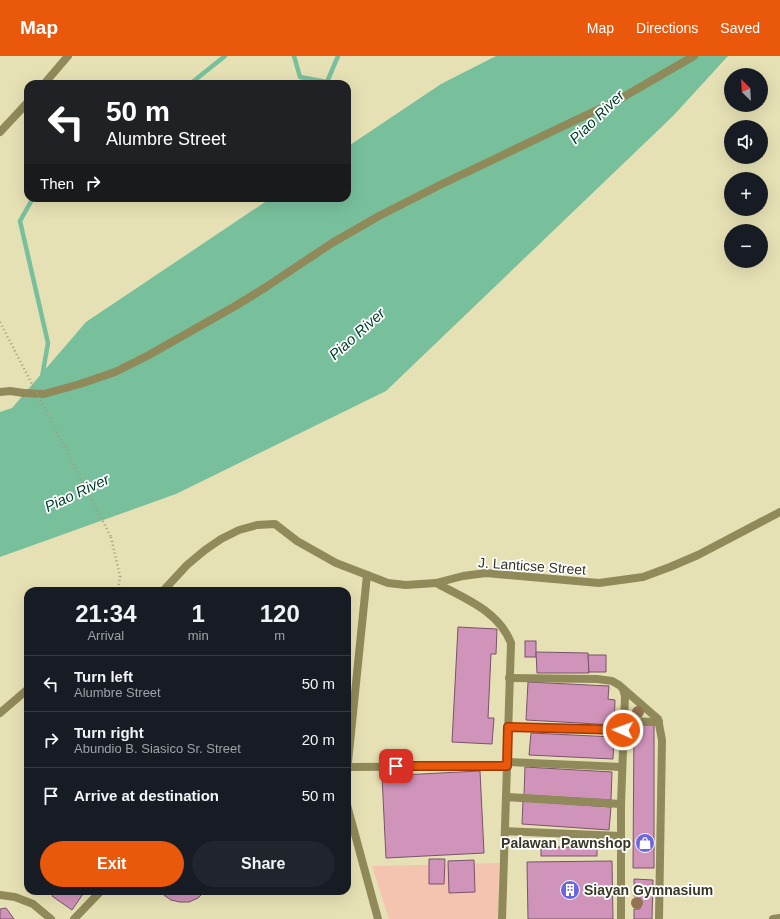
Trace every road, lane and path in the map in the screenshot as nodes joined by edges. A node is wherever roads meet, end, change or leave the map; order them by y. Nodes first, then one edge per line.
1 (68, 56) edge
2 (694, 56) edge
3 (47, 80) edge
4 (24, 106) edge
5 (0, 132) edge
6 (0, 322) edge
7 (0, 392) edge
8 (780, 512) edge
9 (367, 576) junction
10 (436, 583) junction
11 (119, 587) edge
12 (167, 587) edge
13 (509, 678) junction
14 (623, 689) junction
15 (24, 693) edge
16 (0, 713) edge
17 (624, 721) junction
18 (659, 722) junction
19 (508, 727) junction
20 (351, 730) edge
21 (623, 730) junction
22 (507, 764) junction
23 (622, 767) junction
24 (351, 769) edge
25 (506, 797) junction
26 (621, 804) junction
27 (351, 820) edge
28 (505, 831) junction
29 (621, 836) junction
30 (0, 895) edge
31 (97, 895) edge
32 (780, 918) edge
33 (51, 919) edge
34 (74, 919) edge
35 (378, 919) edge
36 (502, 919) edge
37 (621, 919) edge
38 (658, 919) edge
39 (773, 919) edge

1 - 3 street
2 - 7 street
4 - 5 street
6 - 11 path, bridge
8 - 10 street, J. Lanticse Street
9 - 10 street, J. Lanticse Street
9 - 12 street, J. Lanticse Street
9 - 20 street
10 - 13 street
13 - 14 street
13 - 19 street
14 - 17 street
14 - 18 street
15 - 16 street
17 - 18 street
17 - 21 street
18 - 38 street
19 - 21 street
19 - 22 street
21 - 23 street
22 - 23 street
22 - 24 street
22 - 25 street
23 - 26 street
25 - 26 street
25 - 28 street
26 - 29 street
27 - 35 street
28 - 29 street
28 - 36 street
29 - 37 street
30 - 33 street
31 - 34 street
32 - 39 street

